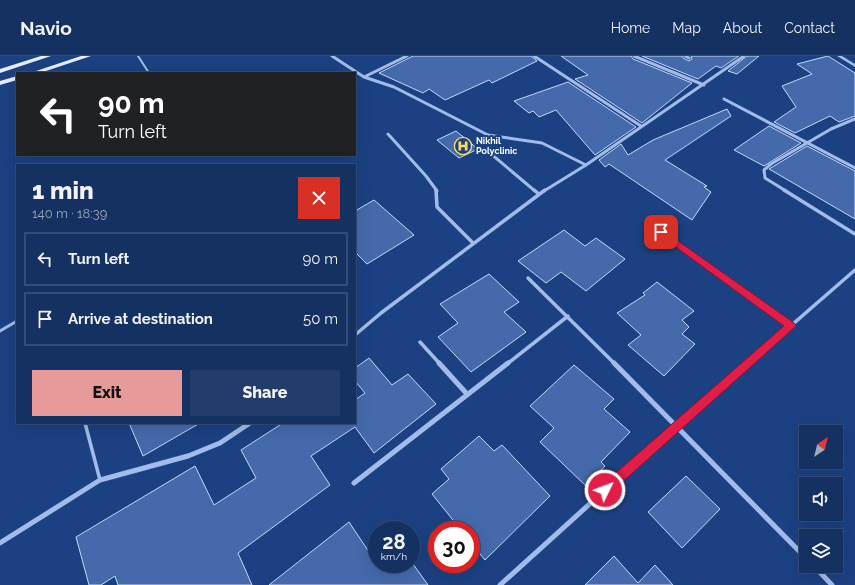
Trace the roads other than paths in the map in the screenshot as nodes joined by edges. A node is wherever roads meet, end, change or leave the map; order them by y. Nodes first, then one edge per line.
1 (48, 56) edge
2 (88, 56) edge
3 (138, 56) edge
4 (332, 56) edge
5 (407, 56) edge
6 (534, 56) edge
7 (634, 56) edge
8 (685, 56) edge
9 (744, 56) edge
10 (838, 56) edge
11 (689, 58) dead end
12 (855, 66) edge
13 (0, 71) edge
14 (36, 72) edge
15 (148, 72) edge
16 (364, 77) junction
17 (16, 78) edge
18 (0, 84) edge
19 (704, 85) junction
20 (724, 99) dead end
21 (855, 119) edge
22 (641, 126) junction
23 (388, 134) dead end
24 (488, 135) junction
25 (808, 143) junction
26 (586, 165) junction
27 (855, 168) edge
28 (539, 194) junction
29 (661, 232) dead end
30 (855, 234) edge
31 (473, 243) junction
32 (855, 270) edge
33 (528, 278) dead end
34 (568, 316) junction
35 (16, 323) edge
36 (791, 326) junction
37 (0, 331) edge
38 (356, 334) edge
39 (420, 342) dead end
40 (467, 394) junction
41 (85, 424) edge
42 (248, 424) edge
43 (676, 426) junction
44 (100, 480) junction
45 (354, 483) dead end
46 (0, 543) edge
47 (799, 551) edge
48 (821, 573) edge
49 (500, 585) edge
50 (832, 585) edge

1 - 13 main road
2 - 14 main road
3 - 15 lane
4 - 16 street
5 - 16 street
6 - 22 street
7 - 19 street
8 - 11 street
9 - 19 street
10 - 12 street
16 - 24 street
17 - 18 main road
19 - 22 street
20 - 25 street
21 - 25 street
22 - 26 street
23 - 31 street
24 - 26 street
24 - 28 street
25 - 27 street
25 - 30 street
26 - 28 street
28 - 31 street
29 - 36 lane
31 - 38 street
32 - 36 street
33 - 34 street
34 - 40 street
34 - 43 street
35 - 37 lane
36 - 43 street
39 - 40 street
40 - 45 street
41 - 44 lane
42 - 44 street
43 - 47 street
43 - 49 street
44 - 46 street
48 - 50 street

